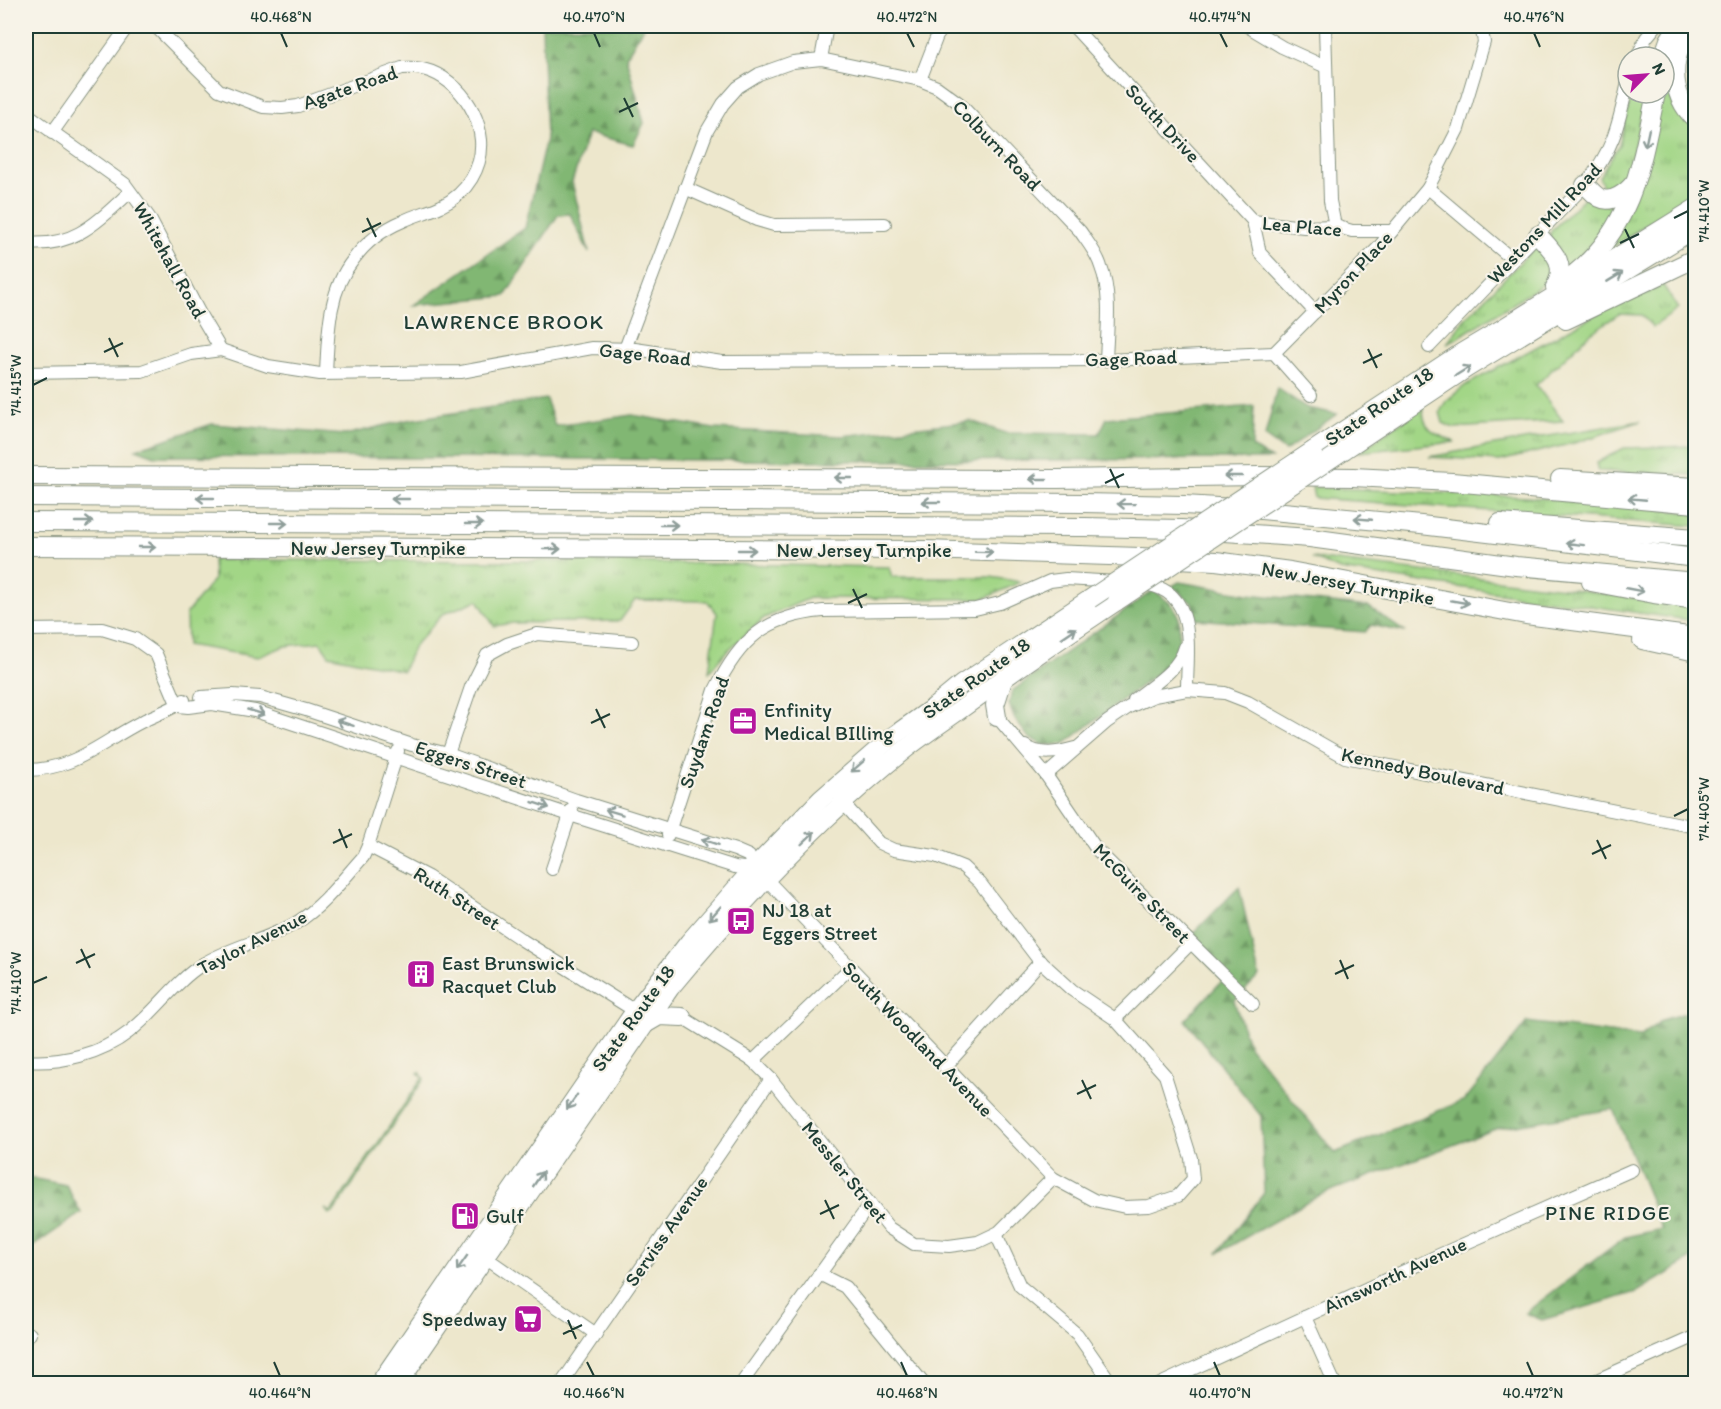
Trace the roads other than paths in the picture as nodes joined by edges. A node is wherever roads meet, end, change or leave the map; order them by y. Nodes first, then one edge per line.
1 (128, 26) edge
2 (155, 26) edge
3 (826, 26) edge
4 (945, 26) edge
5 (1072, 26) edge
6 (1247, 26) edge
7 (1325, 26) edge
8 (1481, 26) edge
9 (1656, 26) edge
10 (1678, 26) edge
11 (1695, 26) edge
12 (1643, 45) edge
13 (1668, 45) edge
14 (821, 59) junction
15 (1326, 67) junction
16 (920, 80) junction
17 (1622, 105) edge
18 (1654, 105) edge
19 (26, 113) edge
20 (1695, 120) edge
21 (52, 133) junction
22 (1635, 182) junction
23 (1585, 185) junction
24 (685, 188) junction
25 (1428, 188) junction
26 (130, 192) junction
27 (1695, 208) edge
28 (1253, 221) junction
29 (885, 224) dead end
30 (1335, 226) junction
31 (1695, 228) edge
32 (1392, 231) junction
33 (1538, 235) junction
34 (26, 243) edge
35 (1695, 258) edge
36 (1512, 259) junction
37 (1555, 287) junction
38 (1315, 312) junction
39 (1429, 347) dead end
40 (625, 349) junction
41 (221, 350) junction
42 (1461, 352) junction
43 (1493, 352) junction
44 (1274, 353) junction
45 (1106, 360) junction
46 (26, 373) edge
47 (326, 374) junction
48 (1311, 395) dead end
49 (26, 476) edge
50 (1353, 477) junction
51 (1695, 488) edge
52 (26, 497) edge
53 (1695, 504) edge
54 (26, 522) edge
55 (1421, 525) junction
56 (1695, 538) edge
57 (26, 546) edge
58 (1695, 558) edge
59 (1516, 566) junction
60 (1695, 582) edge
61 (1695, 600) edge
62 (1526, 615) junction
63 (26, 630) edge
64 (1695, 637) edge
65 (1188, 640) junction
66 (632, 642) dead end
67 (1695, 652) edge
68 (1004, 677) junction
69 (1187, 690) junction
70 (178, 706) junction
71 (306, 710) junction
72 (958, 711) junction
73 (997, 717) junction
74 (1107, 722) junction
75 (300, 726) junction
76 (401, 741) junction
77 (1019, 743) junction
78 (1078, 747) junction
79 (448, 754) junction
80 (396, 758) junction
81 (26, 771) edge
82 (1046, 775) junction
83 (576, 800) junction
84 (843, 803) junction
85 (570, 815) junction
86 (1695, 827) edge
87 (670, 829) junction
88 (665, 844) junction
89 (368, 846) junction
90 (552, 869) dead end
91 (760, 874) junction
92 (1190, 944) junction
93 (1041, 961) junction
94 (850, 968) junction
95 (670, 988) junction
96 (1252, 1004) dead end
97 (641, 1017) junction
98 (682, 1017) junction
99 (1116, 1019) junction
100 (26, 1061) edge
101 (753, 1061) junction
102 (945, 1066) junction
103 (771, 1079) junction
104 (1632, 1170) dead end
105 (1053, 1178) junction
106 (870, 1204) junction
107 (996, 1234) junction
108 (485, 1257) junction
109 (819, 1274) junction
110 (1305, 1317) junction
111 (596, 1334) junction
112 (1695, 1336) edge
113 (379, 1383) edge
114 (398, 1383) edge
115 (564, 1383) edge
116 (741, 1383) edge
117 (924, 1383) edge
118 (1112, 1383) edge
119 (1160, 1383) edge
120 (1335, 1383) edge
121 (1588, 1383) edge

1 - 21 street
2 - 47 street, Agate Road
3 - 14 street
4 - 16 street
5 - 28 street, South Drive
6 - 15 street
7 - 15 street
8 - 25 street, Myron Place
9 - 12 street
10 - 13 highway
11 - 20 highway
14 - 16 street, Colburn Road
14 - 24 street, Colburn Road
15 - 30 street
16 - 45 street, Colburn Road
17 - 23 street, Westons Mill Road
18 -> 22 highway
19 - 21 street, Whitehall Road
21 - 26 street, Whitehall Road
22 - 23 highway
22 - 37 highway
23 - 33 street, Westons Mill Road
24 - 29 street
24 - 40 street, Colburn Road
25 - 32 street, Myron Place
25 - 36 street
26 - 34 street
26 - 41 street, Whitehall Road
27 - 42 highway, State Route 18
28 - 30 street, Lea Place
28 - 38 street, Lea Place
30 - 32 street, Lea Place
43 -> 31 highway, State Route 18
32 - 38 street, Myron Place
33 - 36 street, Westons Mill Road
33 - 37 highway
35 - 43 highway
36 - 39 street, Westons Mill Road
37 - 42 highway
38 - 44 street, Myron Place
40 - 45 street, Gage Road
40 - 47 street, Gage Road
41 - 46 street, Gage Road
41 - 47 street, Gage Road
42 -> 91 highway, State Route 18, bridge
68 -> 43 highway, State Route 18, bridge
44 - 45 street, Gage Road
44 - 48 street
50 -> 49 highway
50 - 51 highway
53 -> 50 highway
55 -> 52 highway
54 -> 59 highway, New Jersey Turnpike
55 - 56 highway
58 -> 55 highway
57 -> 62 highway, New Jersey Turnpike
59 - 60 highway, New Jersey Turnpike
59 -> 61 highway
62 - 64 highway, New Jersey Turnpike
62 - 67 highway
63 - 70 street
65 - 69 street, Suydam Road
65 - 74 street
65 - 87 street, Suydam Road
66 - 79 street
68 - 72 highway, State Route 18
68 - 73 highway
69 - 74 street, Kennedy Boulevard
69 - 86 street, Kennedy Boulevard
70 - 71 street, Eggers Street
70 -> 75 street, Eggers Street
70 - 81 street, Eggers Street
71 - 75 street
76 -> 71 street, Eggers Street
72 - 73 highway
72 - 84 highway, State Route 18
73 - 77 street, McGuire Street
74 - 78 street, Kennedy Boulevard
75 - 80 street, Eggers Street
76 - 79 street, Eggers Street
76 - 80 street, Taylor Avenue
77 - 78 street
77 - 82 street, McGuire Street
78 - 82 street, Kennedy Boulevard
79 - 83 street, Eggers Street
80 -> 85 street, Eggers Street
80 - 89 street, Taylor Avenue
82 - 92 street, McGuire Street
83 - 85 street
87 -> 83 street, Eggers Street
91 -> 84 highway, State Route 18
84 - 93 street
85 - 88 street, Eggers Street
85 - 90 street
87 - 88 street, Suydam Road
91 -> 87 street, Eggers Street
88 - 91 street, Eggers Street
89 - 97 street, Ruth Street
89 - 100 street, Taylor Avenue
91 - 94 street, South Woodland Avenue
91 - 95 highway, State Route 18
91 -> 97 highway, State Route 18
92 - 96 street, McGuire Street
92 - 99 street
93 - 99 street
93 - 102 street
94 - 101 street
94 - 102 street, South Woodland Avenue
95 - 97 highway, State Route 18
95 - 98 highway
97 - 98 highway
108 -> 97 highway, State Route 18
97 -> 113 highway, State Route 18
98 - 101 street, Messler Street
99 - 105 street, South Woodland Avenue
101 - 103 street, Messler Street
102 - 105 street, South Woodland Avenue
103 - 106 street, Messler Street
103 - 111 street, Serviss Avenue
104 - 110 street, Ainsworth Avenue
105 - 107 street, Messler Street
106 - 107 street, Messler Street
106 - 109 street
107 - 118 street
108 - 111 street
108 - 114 highway, State Route 18
109 - 116 street
109 - 117 street
110 - 119 street, Ainsworth Avenue
110 - 120 street
111 - 115 street, Serviss Avenue
112 - 121 street

